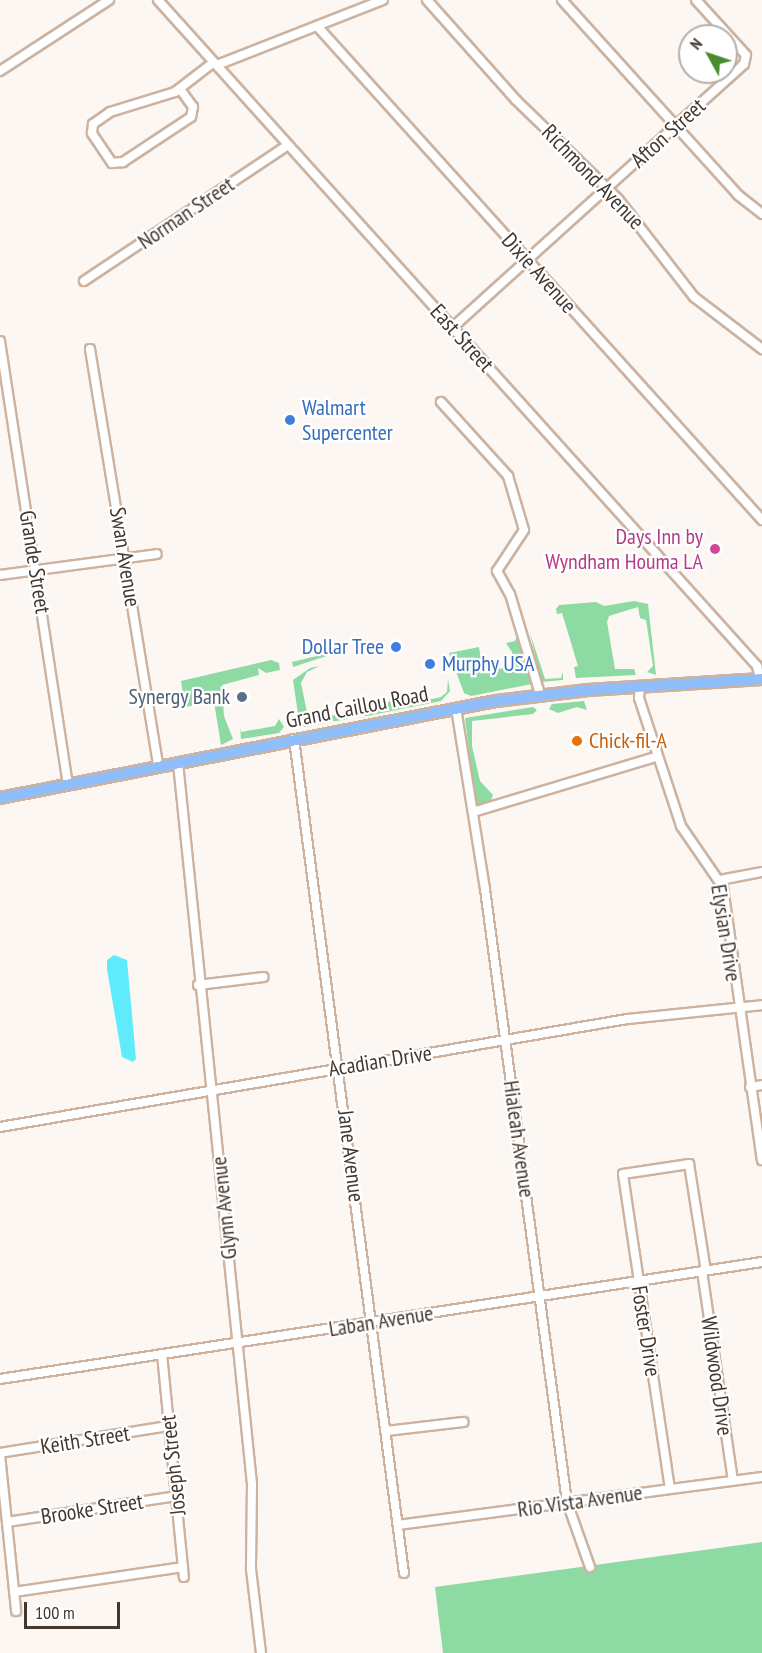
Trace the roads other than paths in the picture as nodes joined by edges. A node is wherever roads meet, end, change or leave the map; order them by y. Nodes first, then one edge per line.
1 (109, 0) edge
2 (158, 0) edge
3 (383, 0) edge
4 (427, 0) edge
5 (562, 0) edge
6 (696, 0) edge
7 (317, 26) junction
8 (215, 64) junction
9 (0, 71) edge
10 (180, 89) junction
11 (676, 126) junction
12 (288, 145) junction
13 (607, 188) junction
14 (762, 214) edge
15 (528, 260) junction
16 (84, 281) dead end
17 (453, 327) junction
18 (0, 341) edge
19 (90, 349) dead end
20 (762, 349) edge
21 (2, 367) edge
22 (441, 402) dead end
23 (762, 520) edge
24 (158, 554) dead end
25 (124, 556) junction
26 (36, 570) junction
27 (0, 575) edge
28 (761, 679) edge
29 (640, 686) junction
30 (540, 694) junction
31 (456, 708) junction
32 (294, 739) junction
33 (658, 756) junction
34 (177, 763) junction
35 (158, 766) junction
36 (68, 784) junction
37 (0, 798) edge
38 (472, 812) junction
39 (762, 872) edge
40 (720, 880) junction
41 (264, 977) dead end
42 (198, 985) junction
43 (762, 1005) edge
44 (738, 1008) junction
45 (505, 1039) junction
46 (340, 1068) junction
47 (762, 1085) edge
48 (750, 1087) junction
49 (211, 1090) junction
50 (0, 1127) edge
51 (762, 1160) edge
52 (689, 1164) joint
53 (762, 1262) edge
54 (704, 1271) junction
55 (638, 1281) junction
56 (540, 1296) junction
57 (372, 1322) junction
58 (237, 1342) junction
59 (162, 1354) junction
60 (0, 1379) edge
61 (463, 1422) dead end
62 (169, 1426) junction
63 (386, 1431) junction
64 (0, 1454) edge
65 (762, 1477) edge
66 (733, 1481) junction
67 (670, 1489) junction
68 (176, 1496) junction
69 (567, 1502) junction
70 (7, 1522) junction
71 (398, 1525) junction
72 (183, 1567) junction
73 (590, 1567) dead end
74 (404, 1573) dead end
75 (184, 1577) dead end
76 (14, 1592) junction
77 (16, 1611) dead end
78 (261, 1653) edge

1 - 9 street
2 - 8 street, East Street
3 - 7 street
4 - 13 street, Richmond Avenue
5 - 11 street
6 - 11 street, Afton Street
7 - 8 street
7 - 15 street, Dixie Avenue
8 - 10 street
8 - 12 street, East Street
10 - 10 street
11 - 13 street, Afton Street
11 - 14 street
12 - 16 street, Norman Street
12 - 17 street, East Street
13 - 15 street, Afton Street
13 - 20 street, Richmond Avenue
15 - 17 street, Afton Street
15 - 23 street, Dixie Avenue
17 - 28 street, East Street
18 - 21 street, Grande Street
19 - 25 street, Swan Avenue
21 - 26 street, Grande Street
22 - 30 street
24 - 25 street
25 - 26 street
25 - 35 street, Swan Avenue
26 - 27 street
26 - 36 street, Grande Street
28 - 29 main road, Grand Caillou Road
29 - 30 main road, Grand Caillou Road
29 - 33 street, Elysian Drive
30 - 31 main road, Grand Caillou Road
31 - 32 main road, Grand Caillou Road
31 - 38 street, Hialeah Avenue
32 - 34 main road, Grand Caillou Road
32 - 46 street, Jane Avenue
33 - 38 street
33 - 40 street, Elysian Drive
34 - 35 main road, Grand Caillou Road
34 - 42 street, Glynn Avenue
35 - 36 main road, Grand Caillou Road
36 - 37 main road, Grand Caillou Road
38 - 45 street, Hialeah Avenue
39 - 40 street
40 - 44 street, Elysian Drive
41 - 42 street
42 - 49 street, Glynn Avenue
43 - 44 street, Acadian Drive
44 - 45 street, Acadian Drive
44 - 48 street, Elysian Drive
45 - 46 street, Acadian Drive
45 - 56 street, Hialeah Avenue
46 - 49 street, Acadian Drive
46 - 57 street, Jane Avenue
47 - 48 street
48 - 51 street, Elysian Drive
49 - 50 street, Acadian Drive
49 - 58 street, Glynn Avenue
52 - 54 street, Wildwood Drive
52 - 55 street, Foster Drive
53 - 54 street, Laban Avenue
54 - 55 street, Laban Avenue
54 - 66 street, Wildwood Drive
55 - 56 street, Laban Avenue
55 - 67 street, Foster Drive
56 - 57 street, Laban Avenue
56 - 69 street, Hialeah Avenue
57 - 58 street, Laban Avenue
57 - 63 street, Jane Avenue
58 - 59 street, Laban Avenue
58 - 78 street, Glynn Avenue
59 - 60 street, Laban Avenue
59 - 62 street, Joseph Street
61 - 63 street
62 - 64 street, Keith Street
62 - 68 street, Joseph Street
63 - 71 street, Jane Avenue
64 - 70 street
65 - 66 street, Rio Vista Avenue
66 - 67 street, Rio Vista Avenue
67 - 69 street, Rio Vista Avenue
68 - 70 street, Brooke Street
68 - 72 street, Joseph Street
69 - 71 street, Rio Vista Avenue
69 - 73 street, Hialeah Avenue
70 - 76 street
71 - 74 street, Jane Avenue
72 - 75 street, Joseph Street
72 - 76 street
76 - 77 street

